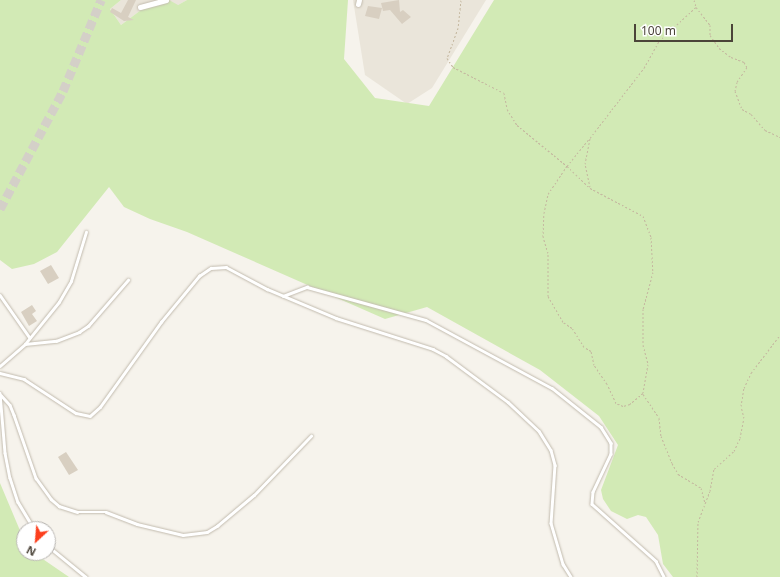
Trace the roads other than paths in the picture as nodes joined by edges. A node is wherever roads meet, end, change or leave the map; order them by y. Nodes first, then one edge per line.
1 (166, 0) edge
2 (140, 7) dead end
3 (86, 232) dead end
4 (128, 280) dead end
5 (0, 295) edge
6 (282, 296) junction
7 (30, 338) junction
8 (25, 344) junction
9 (0, 366) edge
10 (0, 373) edge
11 (0, 394) edge
12 (311, 436) dead end
13 (29, 521) edge
14 (56, 553) edge
15 (86, 577) edge
16 (572, 577) edge
17 (664, 577) edge

1 - 2 street
3 - 7 lane
4 - 8 lane
5 - 7 lane
6 - 10 lane
6 - 16 lane
6 - 17 lane
7 - 8 lane
8 - 9 lane
11 - 12 lane
11 - 13 lane
14 - 15 lane

